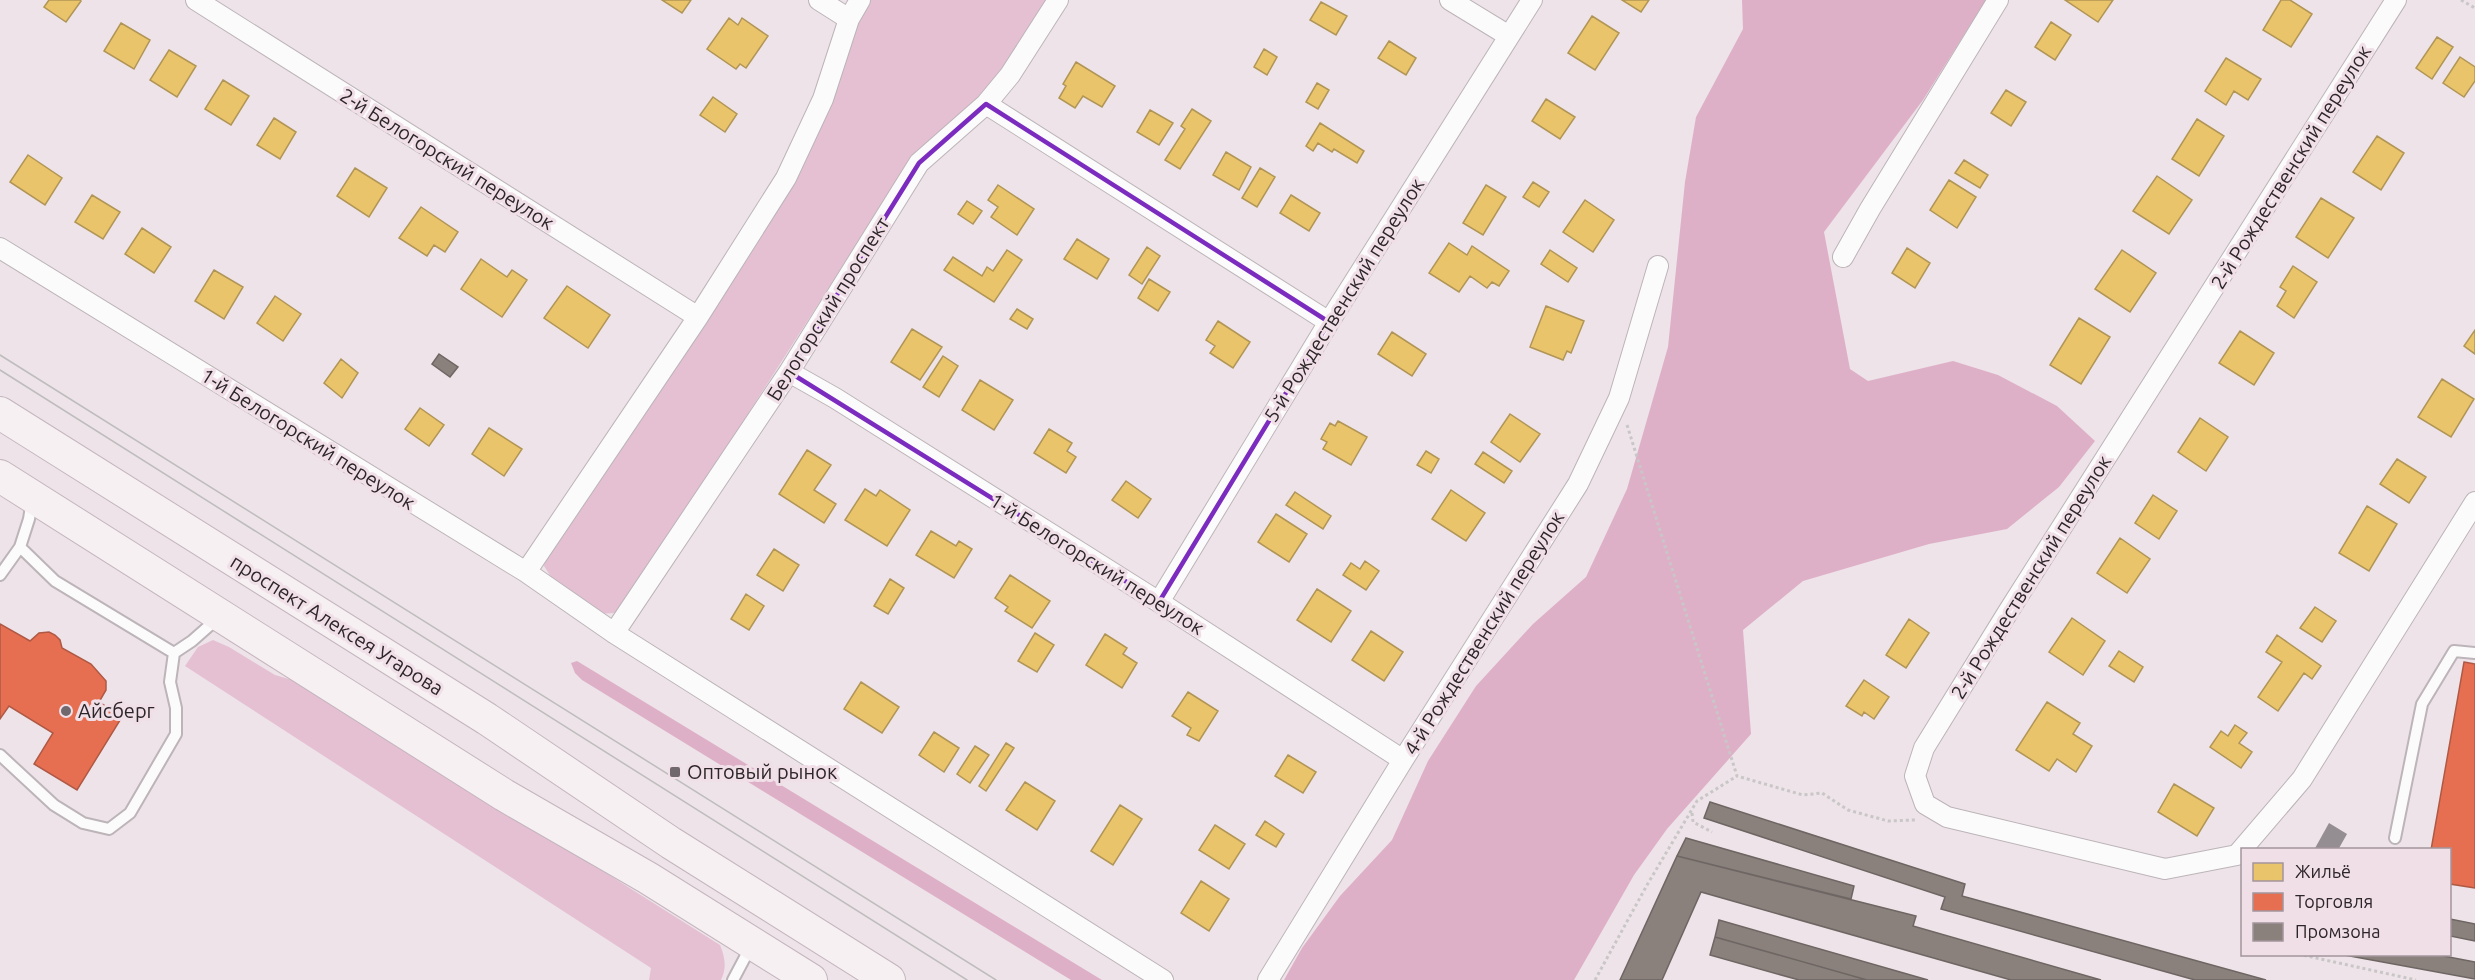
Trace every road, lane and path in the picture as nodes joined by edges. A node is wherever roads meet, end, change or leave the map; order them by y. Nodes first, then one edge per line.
1 (196, 0) edge
2 (819, 0) edge
3 (860, 0) edge
4 (1058, 0) edge
5 (1450, 0) edge
6 (1532, 0) edge
7 (1998, 0) edge
8 (2396, 0) edge
9 (2461, 0) edge
10 (2475, 9) edge
11 (849, 19) junction
12 (1509, 36) junction
13 (986, 104) junction
14 (0, 248) edge
15 (1843, 258) dead end
16 (1658, 266) dead end
17 (698, 317) junction
18 (1329, 322) junction
19 (789, 372) junction
20 (1619, 398) junction
21 (0, 413) edge
22 (0, 476) edge
23 (33, 497) junction
24 (2475, 501) edge
25 (20, 547) junction
26 (526, 572) junction
27 (0, 575) edge
28 (1159, 603) junction
29 (221, 615) junction
30 (614, 633) junction
31 (174, 653) junction
32 (2475, 653) edge
33 (0, 755) edge
34 (1402, 760) junction
35 (1737, 776) junction
36 (1692, 811) junction
37 (1936, 812) junction
38 (1712, 832) dead end
39 (2395, 838) dead end
40 (671, 843) junction
41 (2243, 848) edge
42 (2241, 850) edge
43 (648, 878) junction
44 (753, 943) junction
45 (2307, 956) edge
46 (733, 980) edge
47 (811, 980) edge
48 (889, 980) edge
49 (1163, 980) edge
50 (1268, 980) edge
51 (1596, 980) edge
52 (2416, 980) edge

1 - 17 street, 2-й Белогорский переулок
2 - 11 street
3 - 11 street
4 - 13 street, Белогорский проспект
5 - 12 street
6 - 12 street, 5-й Рождественский переулок
7 - 15 street
8 - 37 street, 2-й Рождественский переулок
9 - 10 path
11 - 17 street
12 - 18 street, 5-й Рождественский переулок
13 - 18 street
13 - 19 street, Белогорский проспект
14 - 26 street, 1-й Белогорский переулок
16 - 20 street, 4-й Рождественский переулок
17 - 26 street
18 - 28 street, 5-й Рождественский переулок
19 - 28 street, 1-й Белогорский переулок
19 - 30 street, Белогорский проспект
20 - 34 street, 4-й Рождественский переулок
20 - 35 path
21 - 40 main road, проспект Алексея Угарова
22 - 23 main road
23 - 25 lane
23 - 29 main road
24 - 41 street
25 - 27 lane
25 - 31 lane
26 - 30 street, 1-й Белогорский переулок
28 - 34 street, 1-й Белогорский переулок
29 - 31 lane
29 - 43 main road
30 - 49 street, 1-й Белогорский переулок
31 - 33 lane
32 - 39 lane
34 - 50 street, 4-й Рождественский переулок
35 - 36 path
35 - 37 path
36 - 38 path
36 - 51 path
37 - 42 street
40 - 43 main road
40 - 48 main road, проспект Алексея Угарова
43 - 44 main road
44 - 46 lane
44 - 47 main road
45 - 52 path

